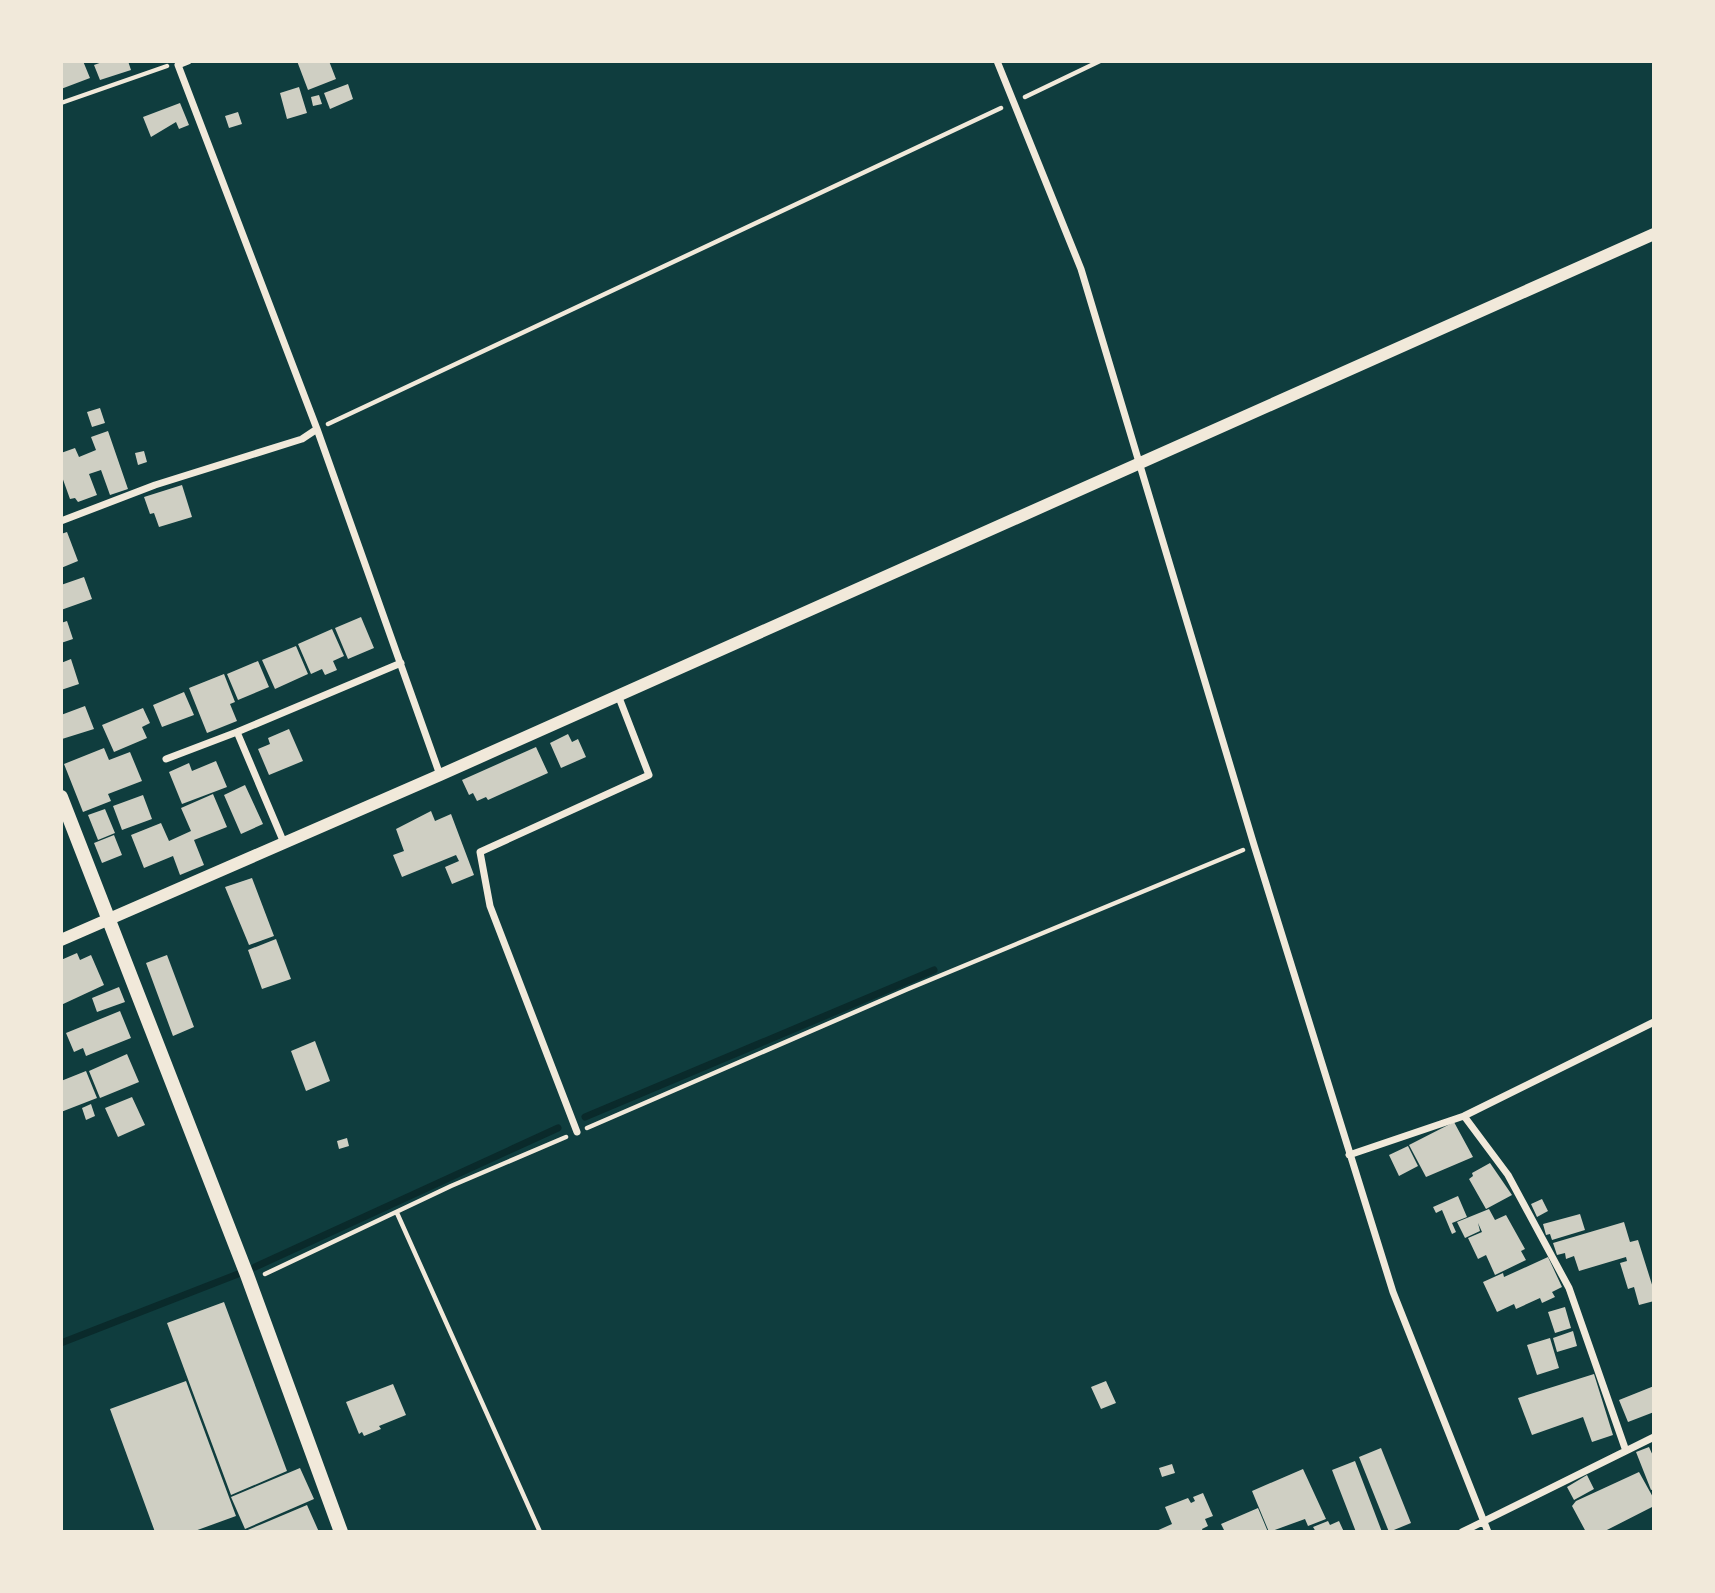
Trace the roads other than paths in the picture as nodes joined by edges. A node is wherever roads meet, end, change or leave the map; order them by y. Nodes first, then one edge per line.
1 (188, 61) edge
2 (997, 61) edge
3 (1654, 234) edge
4 (317, 429) junction
5 (1140, 461) junction
6 (61, 521) edge
7 (401, 663) junction
8 (618, 695) junction
9 (237, 732) junction
10 (166, 759) dead end
11 (440, 775) junction
12 (61, 797) edge
13 (284, 843) junction
14 (107, 919) junction
15 (61, 940) edge
16 (1654, 1022) edge
17 (1464, 1116) junction
18 (577, 1132) road end
19 (1349, 1155) junction
20 (1654, 1437) edge
21 (1626, 1451) junction
22 (1484, 1522) junction
23 (341, 1532) edge
24 (1462, 1532) edge
25 (1489, 1532) edge

1 - 4 street
2 - 5 street
3 - 5 street
4 - 6 street
4 - 7 street
5 - 8 street
5 - 19 street
7 - 9 street
7 - 11 street
8 - 11 street
8 - 18 street
9 - 10 street
9 - 13 street
11 - 13 street
12 - 14 main road
13 - 14 street
14 - 15 street
14 - 23 main road
16 - 17 street
17 - 19 street
17 - 21 street
19 - 22 street
20 - 21 street
21 - 22 street
22 - 24 street
22 - 25 street

